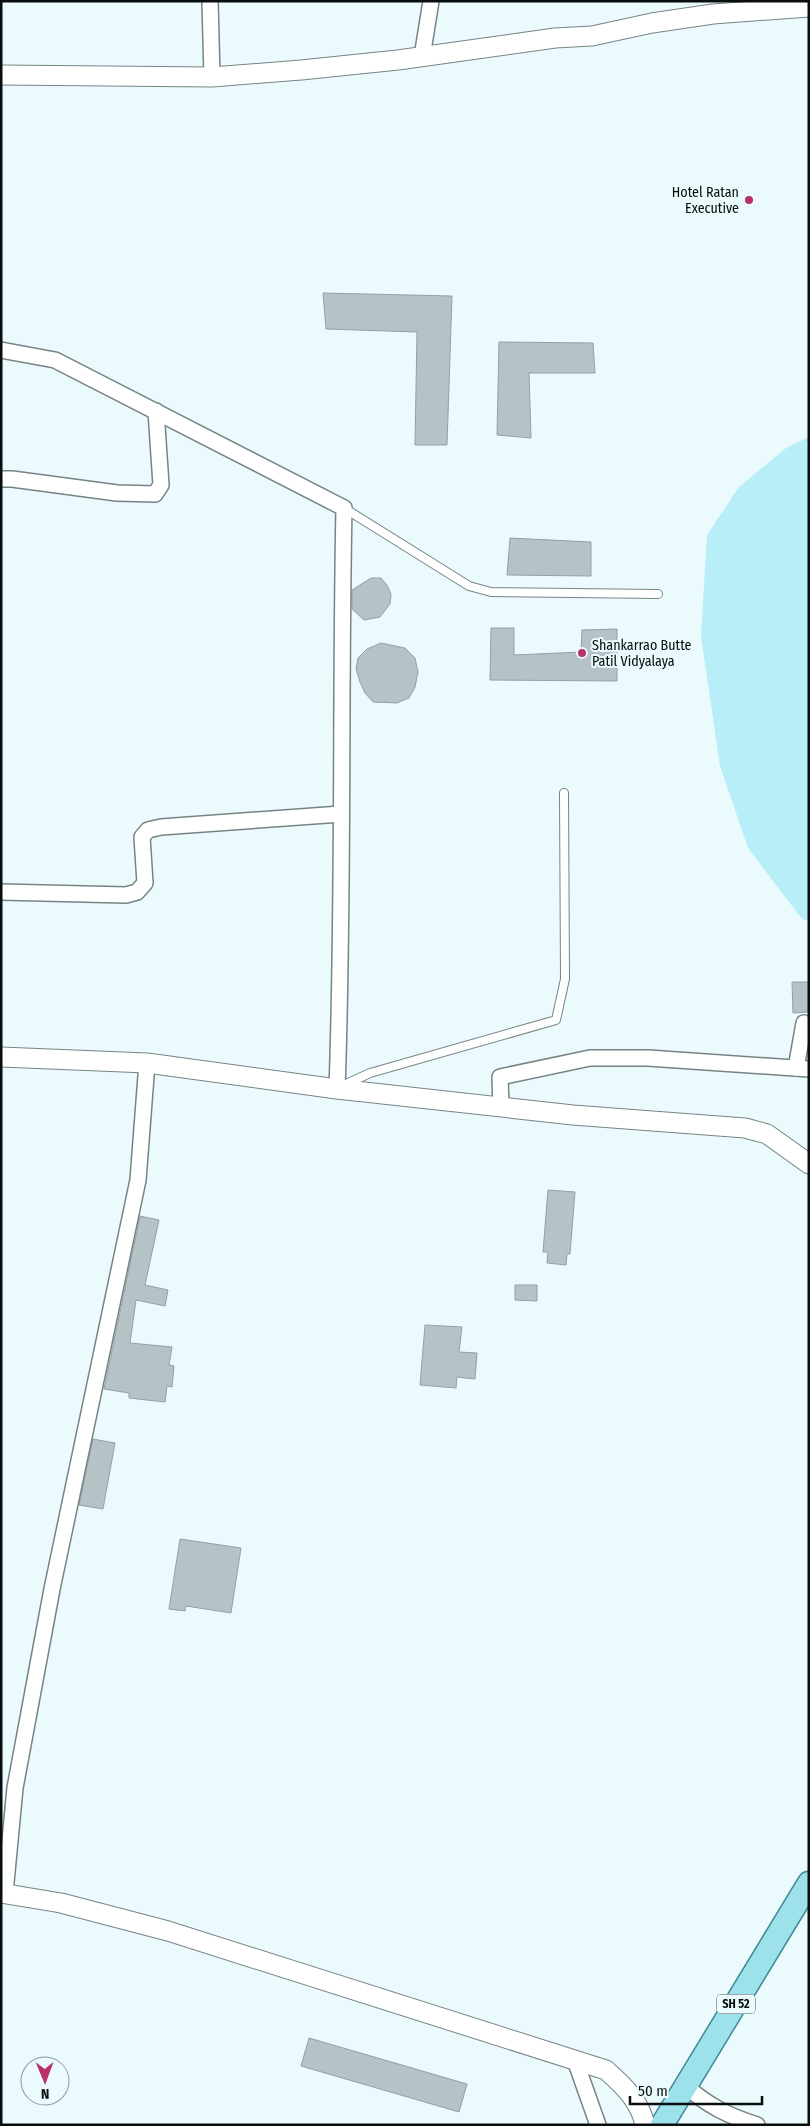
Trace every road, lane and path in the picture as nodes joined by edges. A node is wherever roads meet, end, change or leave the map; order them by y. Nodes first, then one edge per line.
1 (210, 1) edge
2 (431, 1) edge
3 (809, 7) edge
4 (422, 57) junction
5 (1, 74) edge
6 (212, 77) junction
7 (1, 350) edge
8 (156, 411) junction
9 (1, 480) edge
10 (344, 508) junction
11 (658, 594) dead end
12 (564, 793) dead end
13 (342, 814) junction
14 (1, 892) edge
15 (804, 1023) dead end
16 (1, 1057) edge
17 (148, 1064) junction
18 (802, 1068) edge
19 (337, 1089) junction
20 (501, 1107) junction
21 (809, 1164) edge
22 (809, 1883) edge
23 (3, 1893) edge
24 (575, 2060) junction
25 (686, 2086) junction
26 (598, 2125) edge
27 (645, 2125) edge
28 (662, 2125) edge
29 (757, 2125) edge

1 - 6 street
2 - 4 street
3 - 4 street
4 - 6 street
5 - 6 street
7 - 8 street
8 - 9 street
8 - 10 street
10 - 11 lane
10 - 13 street
12 - 19 lane
13 - 14 street
13 - 19 street
15 - 18 street
16 - 17 street
17 - 19 street
17 - 23 street
18 - 20 street
19 - 20 street
20 - 21 street
22 - 25 main road, SH 52
23 - 24 street
24 - 26 street
24 - 27 street
25 - 28 main road, SH 52
25 - 29 street

